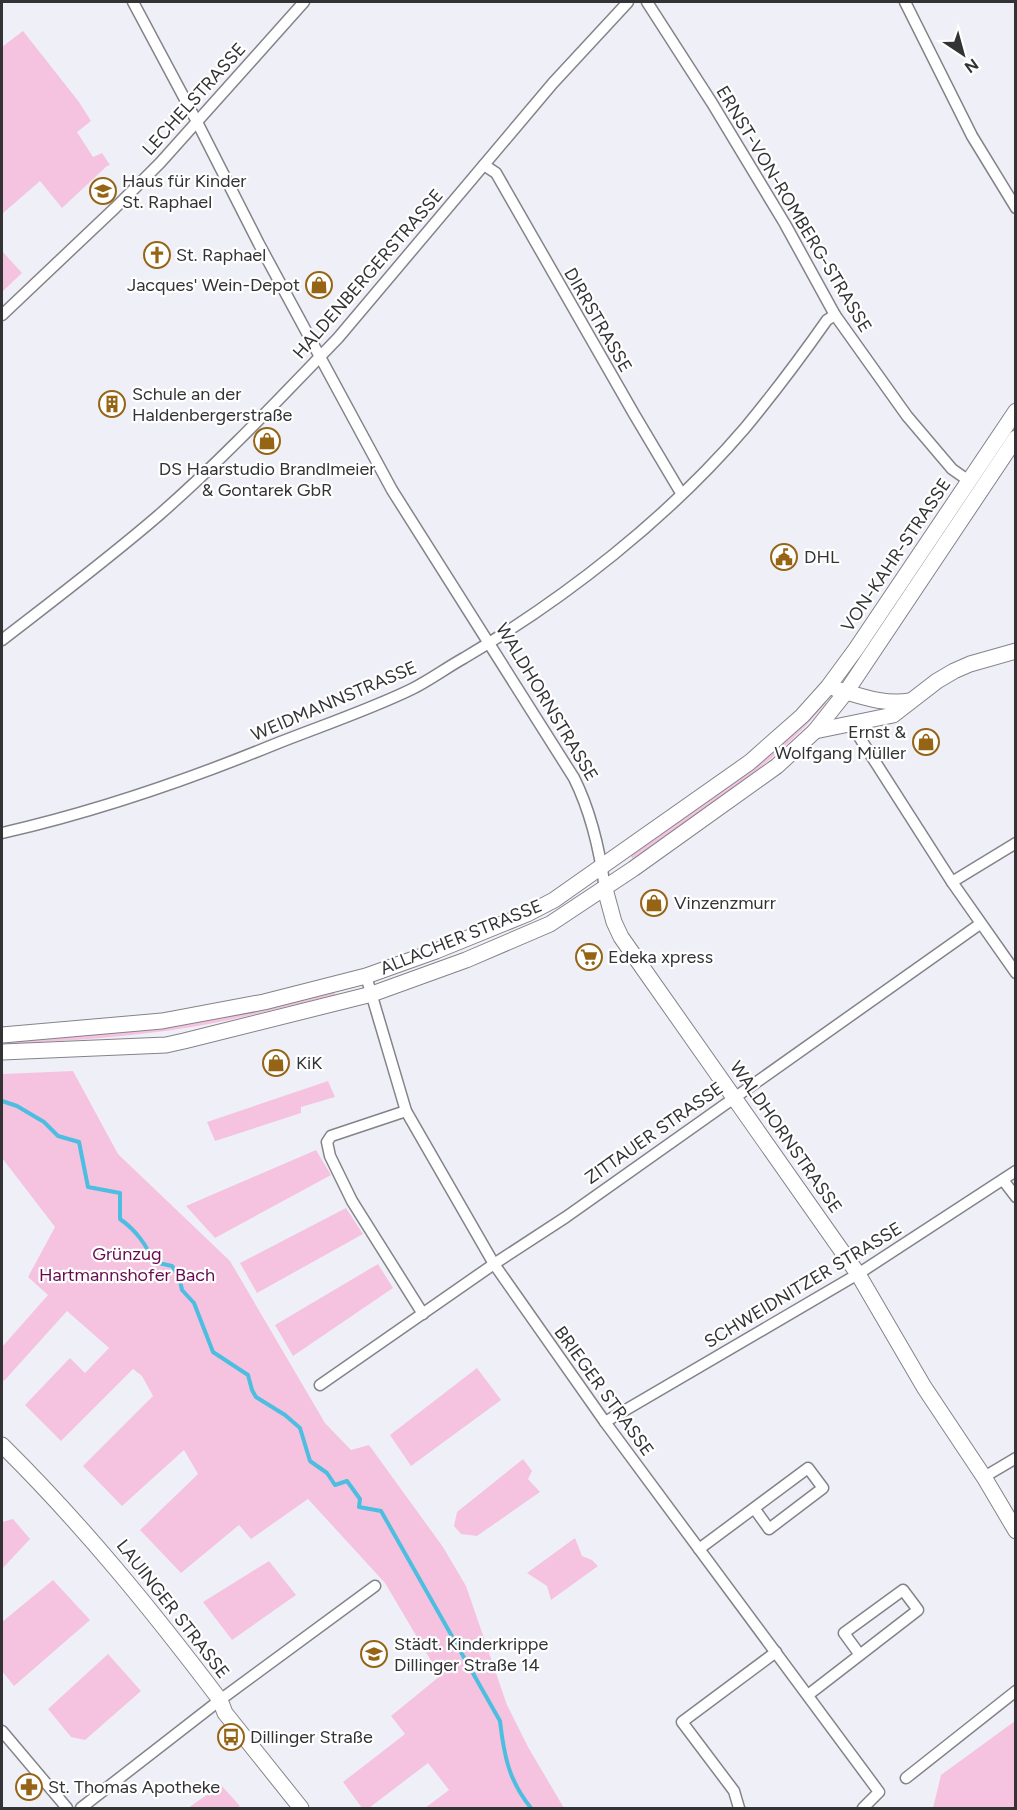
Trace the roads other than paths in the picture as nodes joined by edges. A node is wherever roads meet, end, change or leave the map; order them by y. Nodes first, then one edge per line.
1 (133, 2) edge
2 (304, 2) edge
3 (628, 2) edge
4 (647, 2) edge
5 (905, 2) edge
6 (196, 120) junction
7 (484, 165) junction
8 (1016, 208) edge
9 (2, 315) edge
10 (835, 315) junction
11 (320, 357) junction
12 (1016, 411) edge
13 (1016, 438) edge
14 (969, 481) junction
15 (681, 493) junction
16 (2, 640) edge
17 (489, 644) junction
18 (1016, 651) edge
19 (828, 687) junction
20 (846, 692) junction
21 (909, 701) junction
22 (802, 716) joint
23 (858, 723) junction
24 (815, 731) junction
25 (2, 833) edge
26 (1016, 843) edge
27 (602, 866) junction
28 (952, 882) junction
29 (605, 889) junction
30 (980, 924) junction
31 (1016, 973) edge
32 (366, 976) junction
33 (372, 994) junction
34 (2, 1035) edge
35 (2, 1052) edge
36 (734, 1097) junction
37 (406, 1111) junction
38 (1016, 1171) edge
39 (1003, 1180) junction
40 (1016, 1197) edge
41 (494, 1264) junction
42 (858, 1274) junction
43 (423, 1314) junction
44 (320, 1385) dead end
45 (605, 1422) junction
46 (2, 1445) edge
47 (1016, 1458) edge
48 (984, 1476) junction
49 (754, 1508) junction
50 (1016, 1531) edge
51 (699, 1549) junction
52 (375, 1586) dead end
53 (776, 1652) junction
54 (860, 1655) junction
55 (1016, 1691) edge
56 (808, 1695) junction
57 (220, 1701) junction
58 (2, 1731) edge
59 (906, 1778) dead end
60 (67, 1809) edge
61 (81, 1809) edge
62 (301, 1809) edge
63 (739, 1809) edge
64 (863, 1809) edge

1 - 6 street, WALDHORNSTRASSE
2 - 6 street, LECHELSTRASSE
3 - 7 street, HALDENBERGERSTRASSE
4 - 10 street, ERNST-VON-ROMBERG-STRASSE
5 - 8 street
6 - 9 street, LECHELSTRASSE
6 - 11 street, WALDHORNSTRASSE
7 - 11 street, HALDENBERGERSTRASSE
7 - 15 street, DIRRSTRASSE
10 - 14 street, ERNST-VON-ROMBERG-STRASSE
10 - 15 street, WEIDMANNSTRASSE
11 - 16 street, HALDENBERGERSTRASSE
11 - 17 street, WALDHORNSTRASSE
12 - 14 main road, VON-KAHR-STRASSE
13 - 20 main road, VON-KAHR-STRASSE
14 - 19 main road, VON-KAHR-STRASSE
15 - 17 street, WEIDMANNSTRASSE
17 - 25 street, WEIDMANNSTRASSE
17 - 27 street, WALDHORNSTRASSE
18 - 21 main road
19 - 20 main road
19 - 22 main road, VON-KAHR-STRASSE
20 - 21 main road
20 - 24 main road, VON-KAHR-STRASSE
21 - 23 main road
22 - 27 main road, ALLACHER STRASSE
23 - 24 main road
23 - 28 street
24 - 29 main road, ALLACHER STRASSE
26 - 28 street
27 - 29 street, WALDHORNSTRASSE
27 - 32 main road, ALLACHER STRASSE
28 - 30 street
29 - 33 main road, ALLACHER STRASSE
29 - 36 main road, WALDHORNSTRASSE
30 - 31 street
30 - 36 street, ZITTAUER STRASSE
32 - 33 street, BRIEGER STRASSE
32 - 34 main road, ALLACHER STRASSE
33 - 35 main road, ALLACHER STRASSE
33 - 37 street, BRIEGER STRASSE
36 - 41 street, ZITTAUER STRASSE
36 - 42 main road, WALDHORNSTRASSE
37 - 41 street, BRIEGER STRASSE
37 - 43 street
38 - 39 street, SCHWEIDNITZER STRASSE
39 - 40 street
39 - 42 street, SCHWEIDNITZER STRASSE
41 - 43 street, ZITTAUER STRASSE
41 - 45 street, BRIEGER STRASSE
42 - 45 street, SCHWEIDNITZER STRASSE
42 - 48 main road, WALDHORNSTRASSE
43 - 44 street, ZITTAUER STRASSE
45 - 51 street, BRIEGER STRASSE
46 - 57 main road, LAUINGER STRASSE
47 - 48 street
48 - 50 main road, WALDHORNSTRASSE
49 - 49 street
49 - 51 street
51 - 53 street, BRIEGER STRASSE
52 - 57 street
53 - 56 street, BRIEGER STRASSE
53 - 63 street
54 - 54 street
54 - 56 street
55 - 59 street
56 - 64 street, BRIEGER STRASSE
57 - 61 street
57 - 62 main road, LAUINGER STRASSE
58 - 60 street

